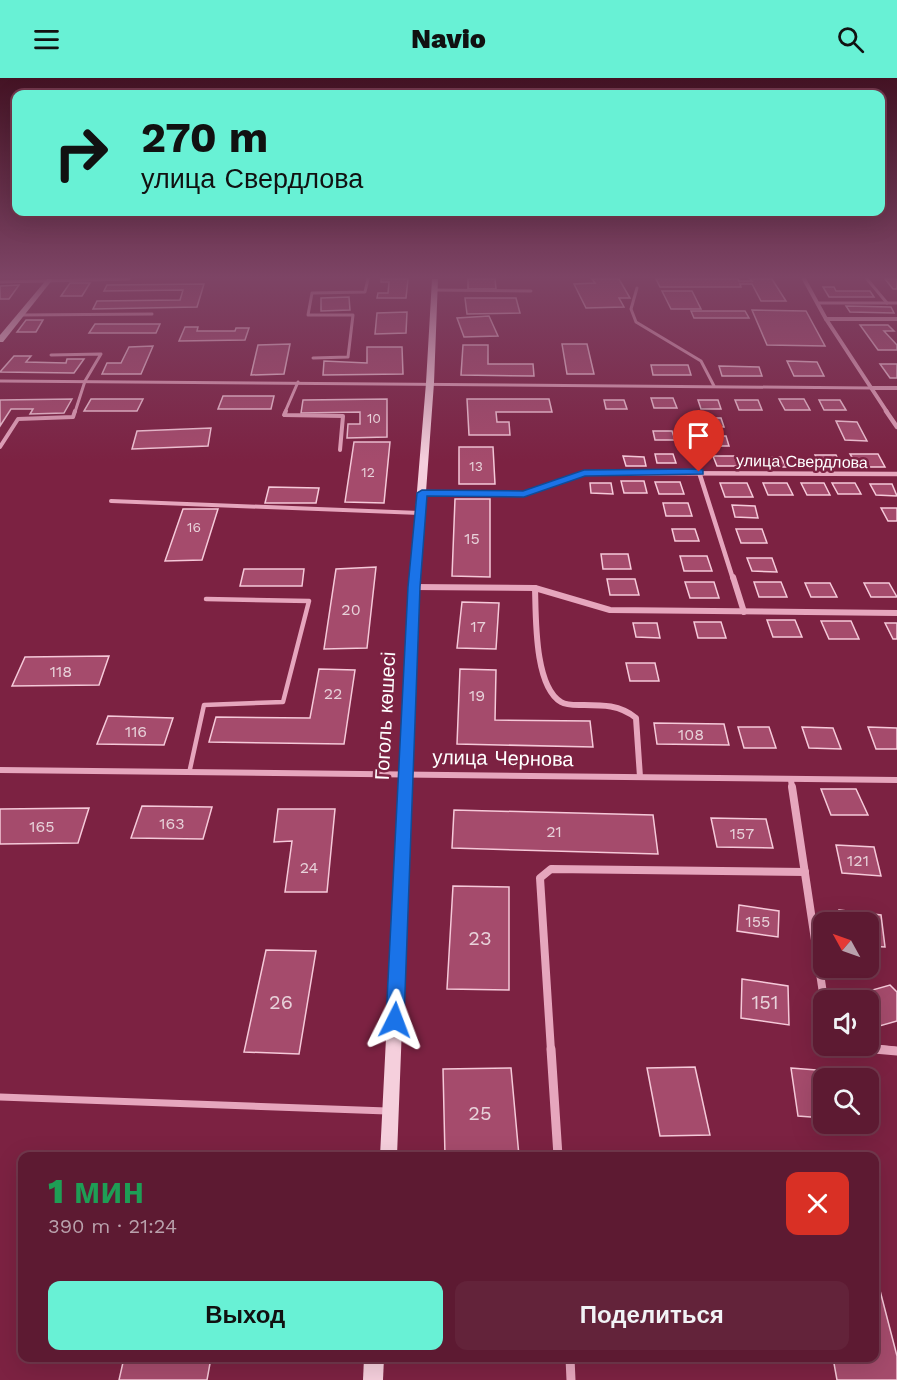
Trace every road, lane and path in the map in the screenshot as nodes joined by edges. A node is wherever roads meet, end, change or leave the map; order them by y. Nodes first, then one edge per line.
1 (350, 340) edge
2 (432, 340) edge
3 (662, 340) edge
4 (840, 340) edge
5 (51, 356) dead end
6 (313, 358) dead end
7 (0, 381) edge
8 (86, 381) junction
9 (298, 382) junction
10 (430, 383) junction
11 (714, 386) junction
12 (872, 388) junction
13 (897, 388) edge
14 (897, 427) edge
15 (0, 447) edge
16 (340, 450) dead end
17 (699, 472) junction
18 (897, 474) edge
19 (422, 493) junction
20 (111, 501) dead end
21 (420, 513) junction
22 (414, 587) junction
23 (536, 588) junction
24 (206, 599) dead end
25 (744, 612) junction
26 (897, 613) edge
27 (190, 769) junction
28 (0, 770) edge
29 (405, 772) junction
30 (640, 777) junction
31 (791, 780) junction
32 (897, 780) edge
33 (805, 872) junction
34 (823, 990) edge
35 (879, 1050) edge
36 (897, 1051) edge
37 (0, 1097) edge
38 (391, 1111) junction
39 (388, 1152) edge
40 (558, 1152) edge
41 (374, 1362) edge
42 (570, 1362) edge
43 (373, 1380) edge
44 (571, 1380) edge

1 - 6 lane
2 - 10 main road, Гоголь көшесі
3 - 11 lane
4 - 12 street
5 - 8 lane
7 - 8 lane
8 - 9 lane
8 - 15 lane
9 - 10 lane
9 - 16 lane
10 - 11 lane
10 - 19 main road, Гоголь көшесі
11 - 12 lane
12 - 13 street
12 - 14 street
17 - 18 street, улица Свердлова
17 - 19 street, улица Свердлова
17 - 25 street
19 - 21 main road, Гоголь көшесі
20 - 21 lane
21 - 22 main road, Гоголь көшесі
22 - 23 street
22 - 29 main road, Гоголь көшесі
23 - 25 street
23 - 30 street
24 - 27 lane
25 - 26 street
27 - 28 street, улица Чернова
27 - 29 street, улица Чернова
29 - 30 street, улица Чернова
29 - 38 main road, Гоголь көшесі
30 - 31 street, улица Чернова
31 - 32 street, улица Чернова
31 - 33 street
33 - 34 street
33 - 40 street
35 - 36 street
37 - 38 lane
38 - 39 main road, Гоголь көшесі
41 - 43 main road
42 - 44 street

